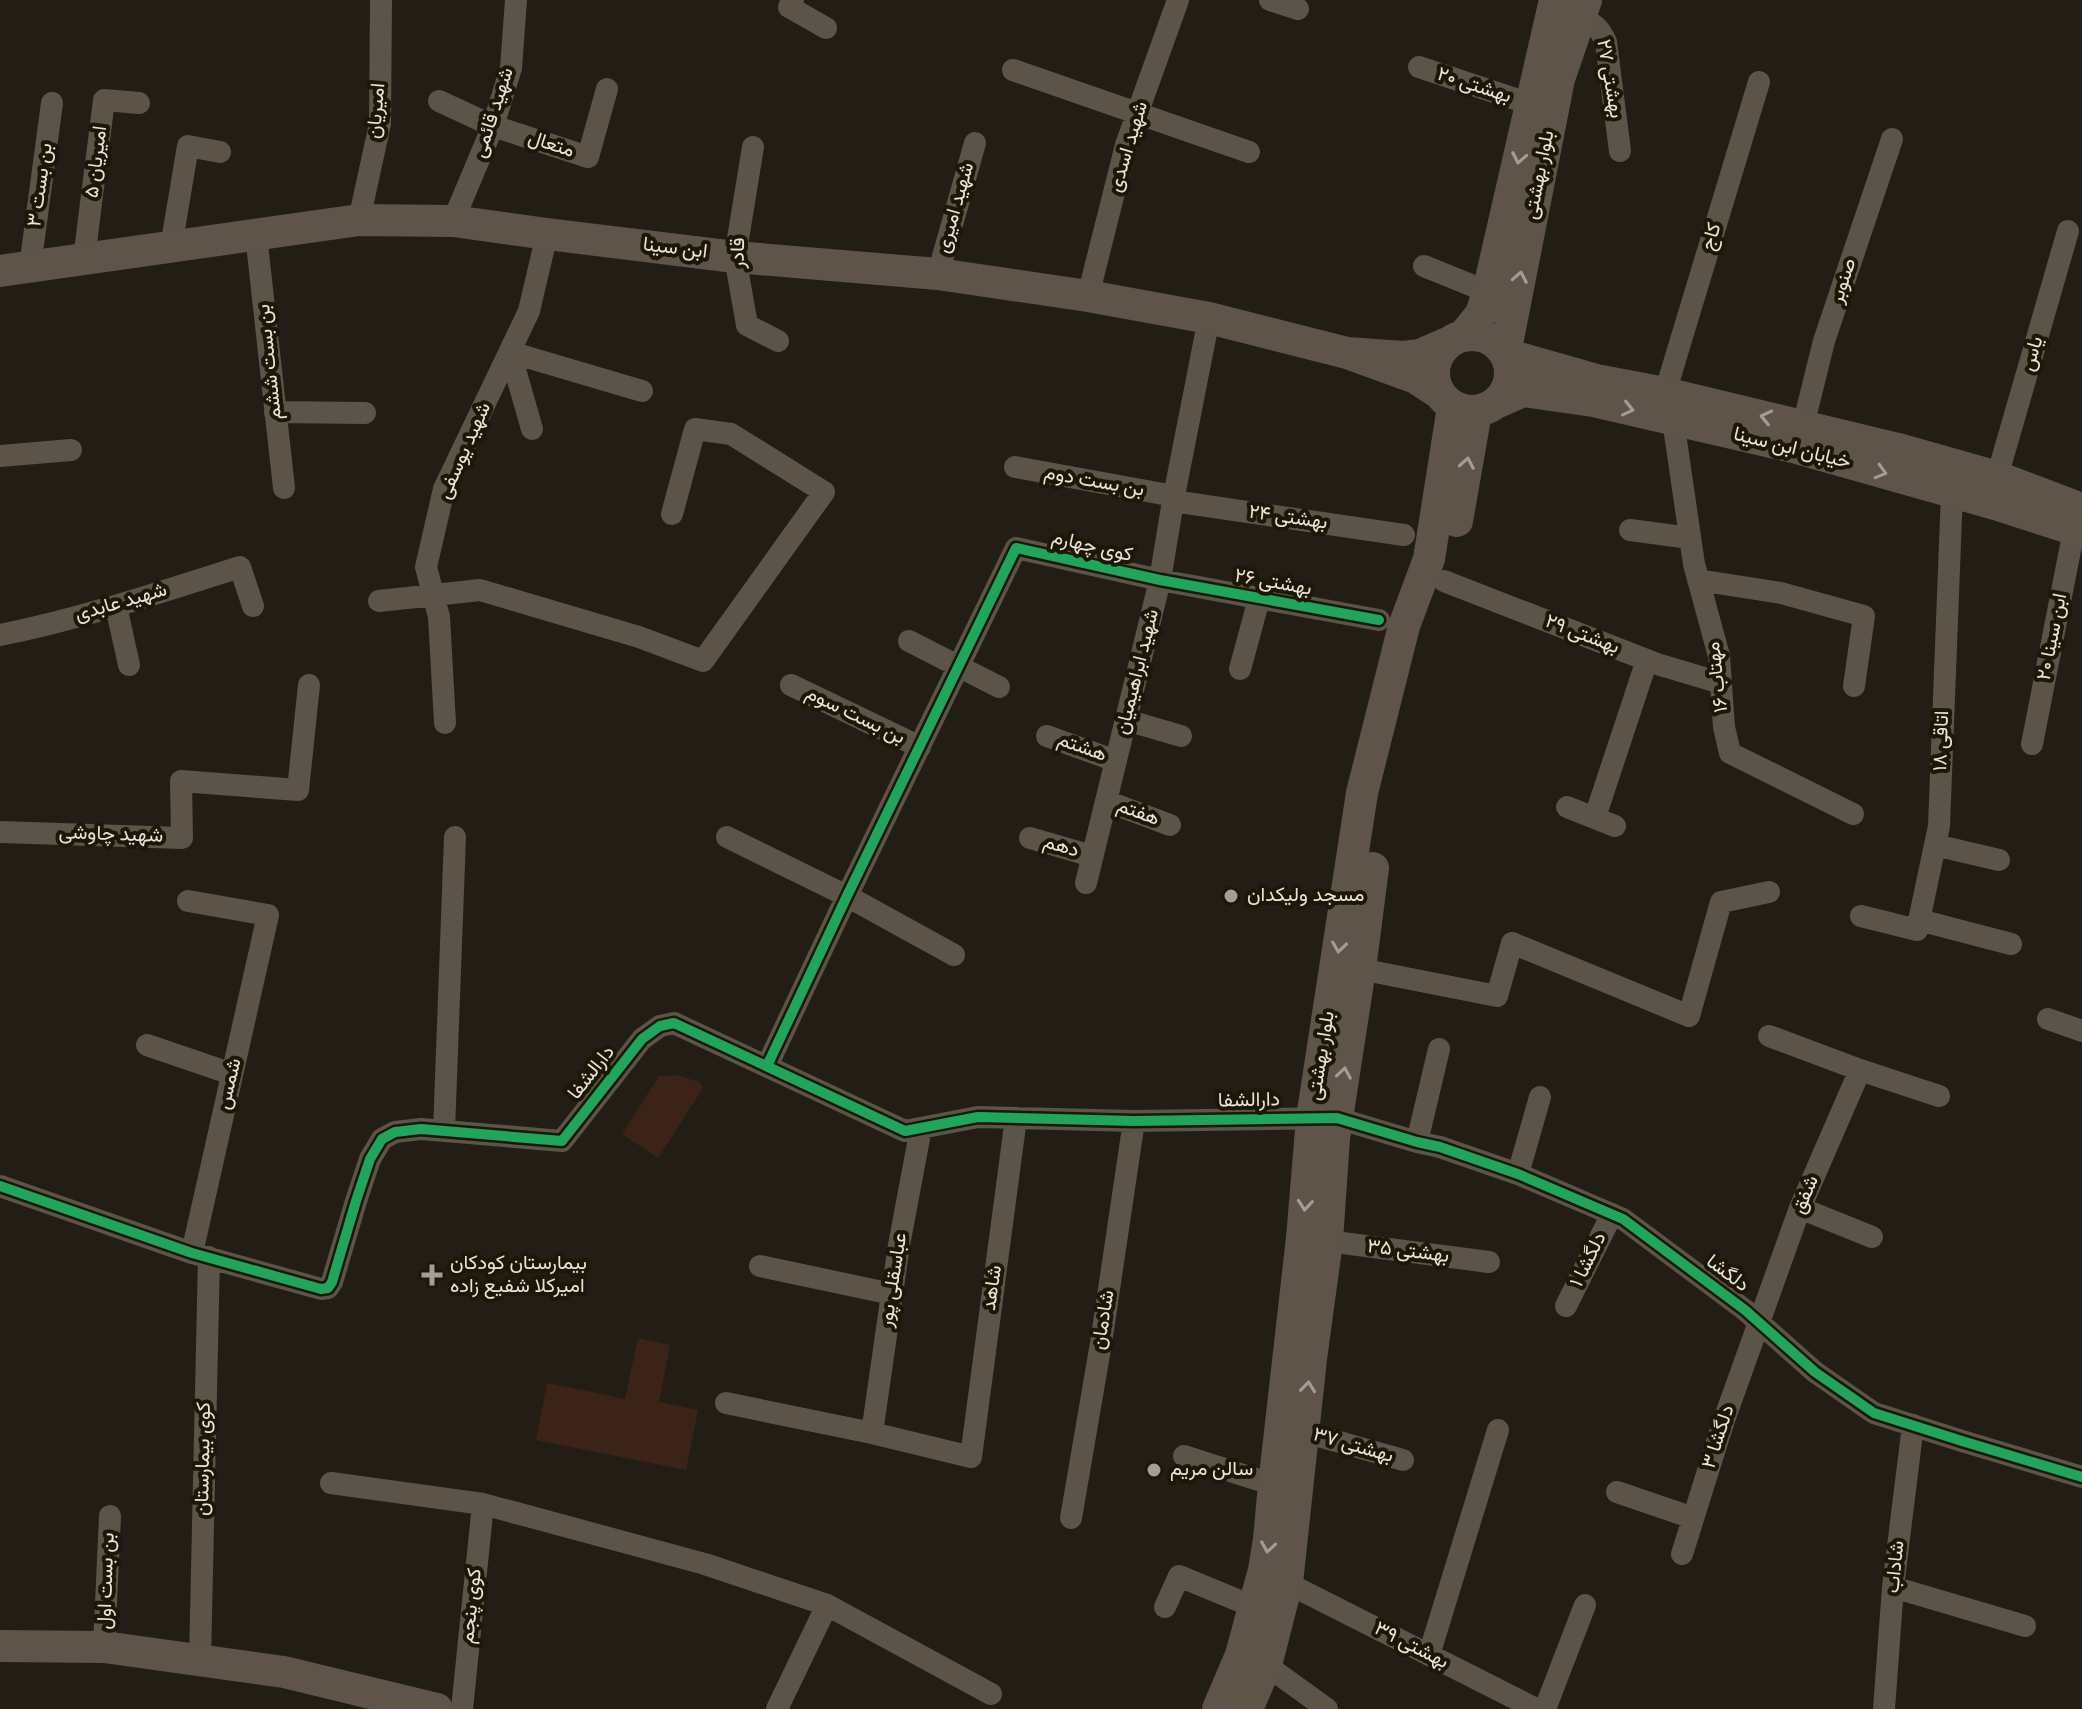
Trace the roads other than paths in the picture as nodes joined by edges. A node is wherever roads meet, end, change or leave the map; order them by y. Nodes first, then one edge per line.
1 (381, 0) edge
2 (516, 0) edge
3 (793, 0) edge
4 (1178, 0) edge
5 (1270, 0) edge
6 (1568, 7) edge
7 (1298, 9) dead end
8 (826, 28) dead end
9 (1419, 67) dead end
10 (1013, 70) dead end
11 (1759, 82) dead end
12 (607, 89) dead end
13 (439, 101) dead end
14 (52, 103) dead end
15 (139, 103) dead end
16 (1530, 104) junction
17 (1138, 113) junction
18 (493, 126) junction
19 (1892, 139) dead end
20 (975, 143) dead end
21 (753, 147) dead end
22 (1620, 151) dead end
23 (220, 152) dead end
24 (1249, 152) dead end
25 (359, 220) junction
26 (453, 221) junction
27 (2068, 231) dead end
28 (547, 234) junction
29 (256, 235) junction
30 (171, 247) junction
31 (735, 257) junction
32 (84, 259) junction
33 (1424, 266) dead end
34 (15, 269) edge
35 (938, 274) junction
36 (1488, 292) junction
37 (1088, 296) junction
38 (1209, 318) junction
39 (1457, 339) junction
40 (778, 341) dead end
41 (510, 352) junction
42 (1347, 353) junction
43 (1505, 354) junction
44 (642, 391) dead end
45 (1594, 391) junction
46 (1466, 403) junction
47 (1669, 406) junction
48 (275, 412) junction
49 (365, 413) dead end
50 (1803, 426) junction
51 (532, 429) dead end
52 (71, 450) dead end
53 (0, 456) edge
54 (1015, 467) dead end
55 (1997, 477) junction
56 (284, 488) dead end
57 (1952, 492) junction
58 (1173, 498) junction
59 (672, 514) dead end
60 (2079, 524) edge
61 (1630, 530) dead end
62 (1404, 535) dead end
63 (1690, 538) junction
64 (1160, 580) junction
65 (1698, 580) junction
66 (1444, 581) junction
67 (433, 595) junction
68 (1259, 599) junction
69 (379, 601) dead end
70 (116, 606) junction
71 (253, 606) dead end
72 (1379, 620) dead end
73 (0, 635) edge
74 (909, 641) dead end
75 (1647, 660) junction
76 (129, 665) dead end
77 (959, 665) junction
78 (1240, 669) dead end
79 (1721, 683) junction
80 (309, 685) dead end
81 (791, 685) dead end
82 (1854, 686) dead end
83 (999, 687) dead end
84 (1126, 720) junction
85 (445, 723) dead end
86 (1047, 736) dead end
87 (1181, 736) dead end
88 (2032, 744) dead end
89 (920, 747) junction
90 (1116, 761) junction
91 (1106, 801) junction
92 (1567, 807) dead end
93 (1369, 811) junction
94 (1853, 814) dead end
95 (1170, 825) dead end
96 (0, 832) edge
97 (455, 837) dead end
98 (727, 837) dead end
99 (1030, 838) dead end
100 (1935, 845) junction
101 (1092, 856) junction
102 (1999, 860) dead end
103 (1086, 883) dead end
104 (1769, 892) dead end
105 (847, 896) junction
106 (188, 901) dead end
107 (1861, 916) dead end
108 (1919, 920) junction
109 (2011, 944) dead end
110 (954, 955) dead end
111 (1360, 969) junction
112 (2048, 1019) dead end
113 (2082, 1031) edge
114 (1769, 1036) dead end
115 (147, 1045) dead end
116 (1439, 1049) dead end
117 (767, 1066) junction
118 (1860, 1070) junction
119 (232, 1074) junction
120 (1939, 1096) dead end
121 (1540, 1097) dead end
122 (1016, 1118) junction
123 (1325, 1118) junction
124 (1134, 1121) junction
125 (921, 1128) junction
126 (444, 1131) junction
127 (1417, 1142) junction
128 (1518, 1174) junction
129 (0, 1186) edge
130 (1800, 1208) junction
131 (1612, 1214) junction
132 (1872, 1237) dead end
133 (1327, 1241) junction
134 (200, 1255) junction
135 (1489, 1262) dead end
136 (760, 1266) dead end
137 (892, 1294) junction
138 (1566, 1306) dead end
139 (1759, 1322) junction
140 (726, 1403) dead end
141 (1913, 1425) junction
142 (1498, 1430) dead end
143 (1304, 1432) junction
144 (872, 1433) junction
145 (1184, 1456) dead end
146 (1403, 1460) dead end
147 (2082, 1477) edge
148 (331, 1483) dead end
149 (1274, 1485) junction
150 (1617, 1492) dead end
151 (483, 1504) junction
152 (110, 1516) dead end
153 (1071, 1518) dead end
154 (1693, 1518) junction
155 (1682, 1554) dead end
156 (1287, 1583) junction
157 (1893, 1587) junction
158 (827, 1605) junction
159 (1585, 1605) dead end
160 (1165, 1607) dead end
161 (1254, 1607) junction
162 (2025, 1626) dead end
163 (0, 1646) edge
164 (104, 1647) junction
165 (1429, 1655) junction
166 (200, 1660) junction
167 (1266, 1665) junction
168 (991, 1694) dead end
169 (374, 1702) edge
170 (437, 1709) edge
171 (462, 1709) edge
172 (777, 1709) edge
173 (1218, 1709) edge
174 (1247, 1709) edge
175 (1327, 1709) edge
176 (1536, 1709) edge
177 (1545, 1709) edge
178 (1884, 1709) edge

1 - 25 street, امیریان
2 - 18 street, شهید قائمی
3 - 8 street
4 - 17 street, شهید اسدی
5 - 7 street
6 - 16 main road, بلوار بهشتی
6 - 22 street, بهشتی ۲۷
43 -> 6 main road, بلوار بهشتی
9 - 16 street, بهشتی ۲۰
10 - 17 street
11 - 47 street, کاج
12 - 18 street, متعال
13 - 18 street
14 - 34 street, بن بست ۳
15 - 32 street, امیریان ۵
16 -> 36 main road, بلوار بهشتی
17 - 24 street
17 - 37 street, شهید اسدی
18 - 26 street, شهید قائمی
19 - 50 street, صنوبر
20 - 35 street, شهید امیری
21 - 31 street, قادر
23 - 30 street
25 - 26 main road, ابن سینا
25 - 29 main road, ابن سینا
26 - 28 main road, ابن سینا
27 - 55 street, یاس
28 - 31 main road, ابن سینا
28 - 41 street, شهید یوسفی
29 - 30 main road, ابن سینا
29 - 48 street, بن بست ششم
30 - 32 main road, ابن سینا
31 - 35 main road, ابن سینا
31 - 40 street, قادر
32 - 34 main road, ابن سینا
33 - 36 street
35 - 37 main road, ابن سینا
36 - 39 main road, بلوار بهشتی
37 - 38 main road, ابن سینا
38 - 42 main road, ابن سینا
38 - 58 street, شهید ابراهیمیان
39 - 42 main road
39 - 43 main road
39 - 46 main road
41 - 44 street
41 - 51 street
41 - 67 street, شهید یوسفی
42 - 46 main road
43 - 45 main road, خیابان ابن سینا
43 - 46 main road
45 - 46 main road, خیابان ابن سینا
45 - 47 main road, خیابان ابن سینا
66 -> 46 main road, بلوار بهشتی
46 - 93 main road, بلوار بهشتی
50 -> 47 main road, خیابان ابن سینا
47 -> 57 main road, خیابان ابن سینا
47 - 63 street, مهتاب ۱۶
48 - 49 street
48 - 56 street, بن بست ششم
50 - 55 main road, خیابان ابن سینا
52 - 53 street
54 - 58 street, بن بست دوم
55 - 60 main road, خیابان ابن سینا
57 - 60 main road, خیابان ابن سینا
57 - 100 street, اتاقی ۱۸
58 - 62 street, بهشتی ۲۴
58 - 64 street, شهید ابراهیمیان
59 - 67 street
60 - 88 street, ابن سینا ۲۰
61 - 63 street
63 - 65 street, مهتاب ۱۶
64 - 68 street, بهشتی ۲۶
64 - 77 street, کوی چهارم
64 - 84 street, شهید ابراهیمیان
65 - 79 street, مهتاب ۱۶
65 - 82 street
66 - 75 street, بهشتی ۲۹
66 - 93 main road, بلوار بهشتی
67 - 69 street
67 - 85 street, شهید یوسفی
68 - 72 street, بهشتی ۲۶
68 - 78 street
70 - 71 street, شهید عابدی
70 - 73 street, شهید عابدی
70 - 76 street
74 - 77 street
75 - 79 street, بهشتی ۲۹
75 - 92 street
77 - 83 street
77 - 89 street
79 - 94 street, مهتاب ۱۶
80 - 96 street, شهید چاوشی
81 - 89 street, بن بست سوم
84 - 87 street
84 - 90 street, شهید ابراهیمیان
86 - 90 street, هشتم
89 - 105 street
90 - 91 street, شهید ابراهیمیان
91 - 95 street, هفتم
91 - 101 street, شهید ابراهیمیان
93 - 111 main road, بلوار بهشتی
93 -> 123 main road, بلوار بهشتی
97 - 126 street
98 - 105 street
99 - 101 street, دهم
100 - 102 street
100 - 108 street, اتاقی ۱۸
101 - 103 street, شهید ابراهیمیان
104 - 111 street
105 - 110 street
105 - 117 street
106 - 119 street, شمس
107 - 108 street
108 - 109 street
123 -> 111 main road, بلوار بهشتی
112 - 113 street
114 - 118 street
115 - 119 street
116 - 127 street
117 - 125 street, دارالشفا
117 - 126 street, دارالشفا
118 - 120 street
118 - 130 street, شفق
119 - 134 street, شمس
121 - 128 street
122 - 124 street, دارالشفا
122 - 125 street, دارالشفا
122 - 144 street, شاهد
123 - 124 street, دارالشفا
123 - 127 street, دلگشا
123 - 133 main road, بلوار بهشتی
123 -> 149 main road, بلوار بهشتی
124 - 153 street, شادمان
125 - 137 street, عباسقلی پور
126 - 134 street, دارالشفا
127 - 128 street, دلگشا
128 - 131 street, دلگشا
129 - 134 street, دارالشفا
130 - 132 street
130 - 139 street, شفق
131 - 138 street, دلگشا ۱
131 - 139 street, دلگشا
133 - 135 street, بهشتی ۳۵
143 -> 133 main road, بلوار بهشتی
134 - 166 street, کوی بیمارستان
136 - 137 street
137 - 144 street, عباسقلی پور
139 - 141 street, دلگشا
139 - 154 street, دلگشا ۳
140 - 144 street
141 - 147 street, دلگشا
141 - 157 street, شاداب
142 - 165 street
143 - 146 street, بهشتی ٣٧
143 - 156 main road, بلوار بهشتی
145 - 149 street
148 - 151 street
149 -> 161 main road, بلوار بهشتی
150 - 154 street
151 - 158 street
151 - 171 street, کوی پنجم
152 - 164 street, بن بست اول
154 - 155 street, دلگشا ۳
156 - 165 street, بهشتی ۳۹
156 - 167 main road, بلوار بهشتی
157 - 162 street
157 - 178 street, شاداب
158 - 168 street
158 - 172 street
159 - 177 street
160 - 161 street
161 - 173 main road, بلوار بهشتی
163 - 164 main road
164 - 166 main road
165 - 176 street, بهشتی ۳۹
166 - 169 main road
167 - 174 main road, بلوار بهشتی
167 - 175 street
169 - 170 main road

